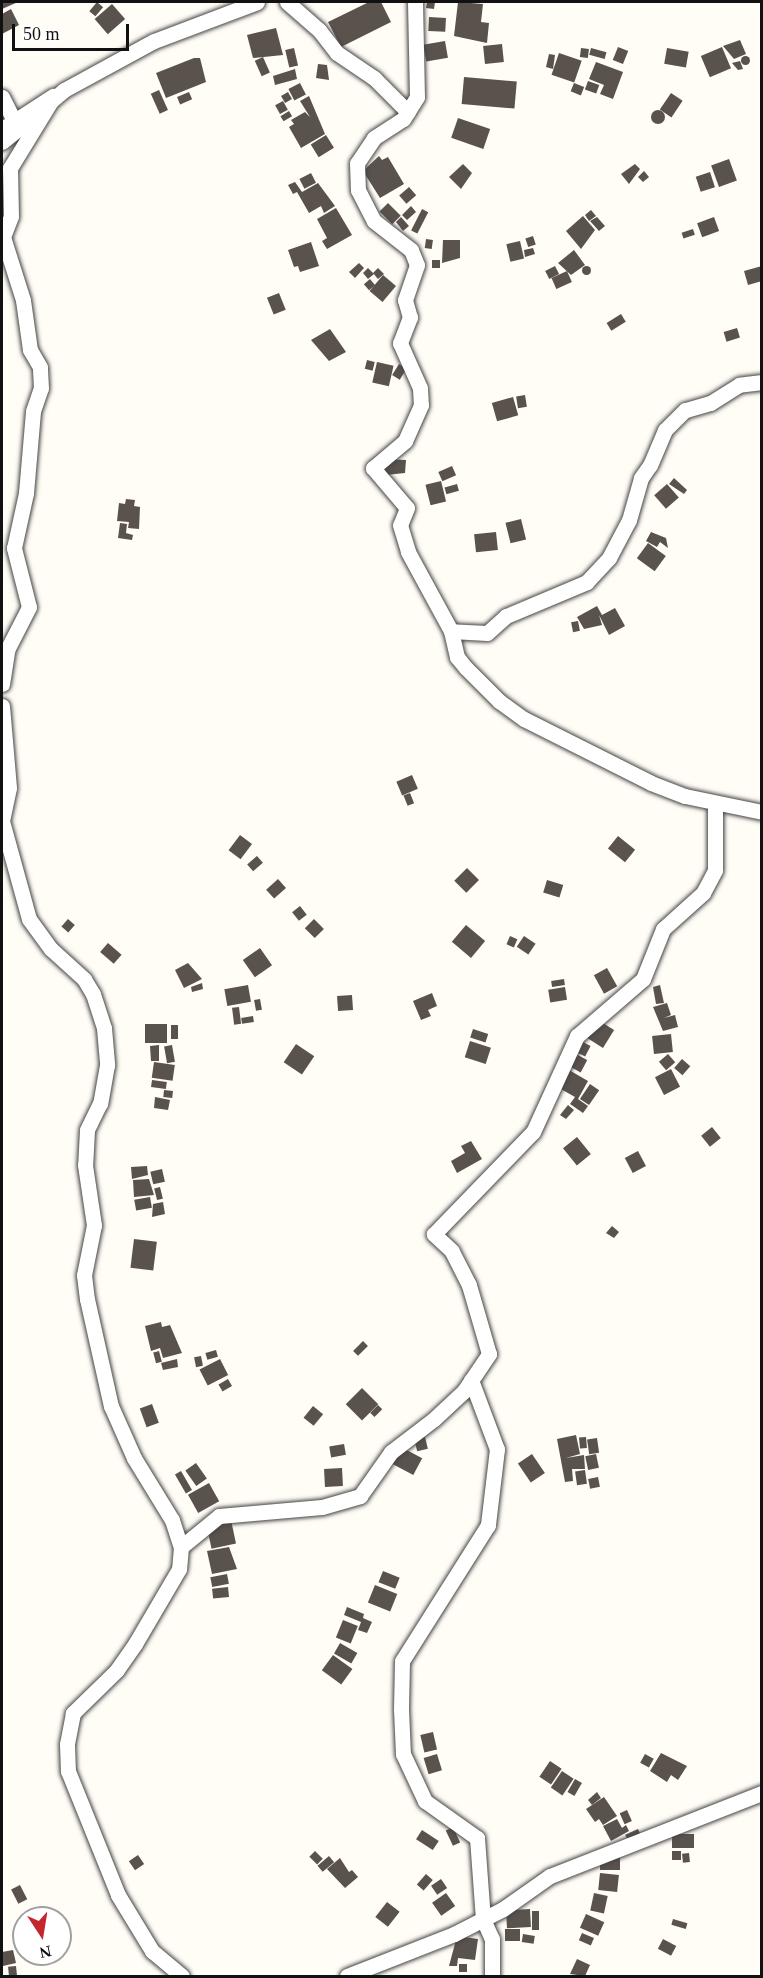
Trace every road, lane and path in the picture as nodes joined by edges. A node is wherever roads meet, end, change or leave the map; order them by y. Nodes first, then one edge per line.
1 (257, 2) edge
2 (287, 2) edge
3 (415, 2) edge
4 (64, 90) junction
5 (2, 97) edge
6 (51, 101) junction
7 (408, 112) junction
8 (8, 125) edge
9 (2, 142) edge
10 (762, 382) edge
11 (451, 631) junction
12 (3, 662) edge
13 (2, 684) edge
14 (2, 706) edge
15 (715, 803) junction
16 (762, 812) edge
17 (2, 821) edge
18 (471, 1380) junction
19 (181, 1547) junction
20 (762, 1793) edge
21 (483, 1919) junction
22 (182, 1977) edge
23 (347, 1977) edge
24 (492, 1977) edge

1 - 4 street
2 - 7 street
3 - 7 street
4 - 6 street
4 - 8 street
5 - 8 street
6 - 9 street
6 - 12 street
7 - 11 street
10 - 11 street
11 - 15 street
12 - 13 street
14 - 17 street
15 - 16 street
15 - 18 street
17 - 19 street
18 - 19 street
18 - 21 street
19 - 22 street
20 - 21 street
21 - 23 street
21 - 24 street

